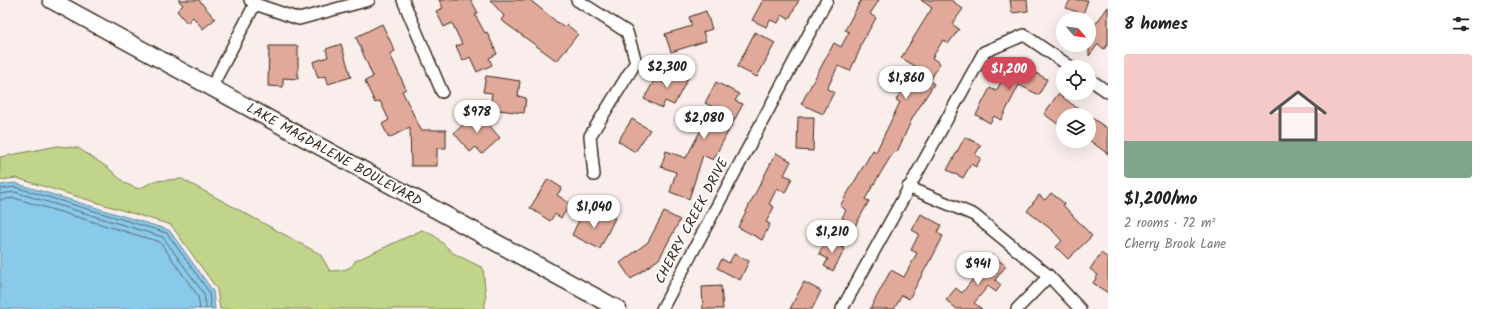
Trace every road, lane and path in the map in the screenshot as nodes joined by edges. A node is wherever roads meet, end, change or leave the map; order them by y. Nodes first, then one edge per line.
1 (51, 0) edge
2 (369, 0) edge
3 (403, 0) edge
4 (577, 0) edge
5 (827, 0) edge
6 (252, 2) edge
7 (1061, 60) edge
8 (1096, 83) edge
9 (211, 88) junction
10 (1107, 89) edge
11 (442, 92) dead end
12 (594, 176) dead end
13 (908, 187) junction
14 (1049, 276) junction
15 (618, 309) edge
16 (662, 309) edge
17 (842, 309) edge
18 (1017, 309) edge
19 (1080, 309) edge

1 - 9 street, LAKE MAGDALENE BOULEVARD
2 - 6 street
3 - 11 street
4 - 12 street
5 - 16 street, CHERRY CREEK DRIVE
6 - 9 street
7 - 13 street
8 - 10 street
9 - 15 street, LAKE MAGDALENE BOULEVARD
13 - 14 street
13 - 17 street
14 - 18 street
14 - 19 street

